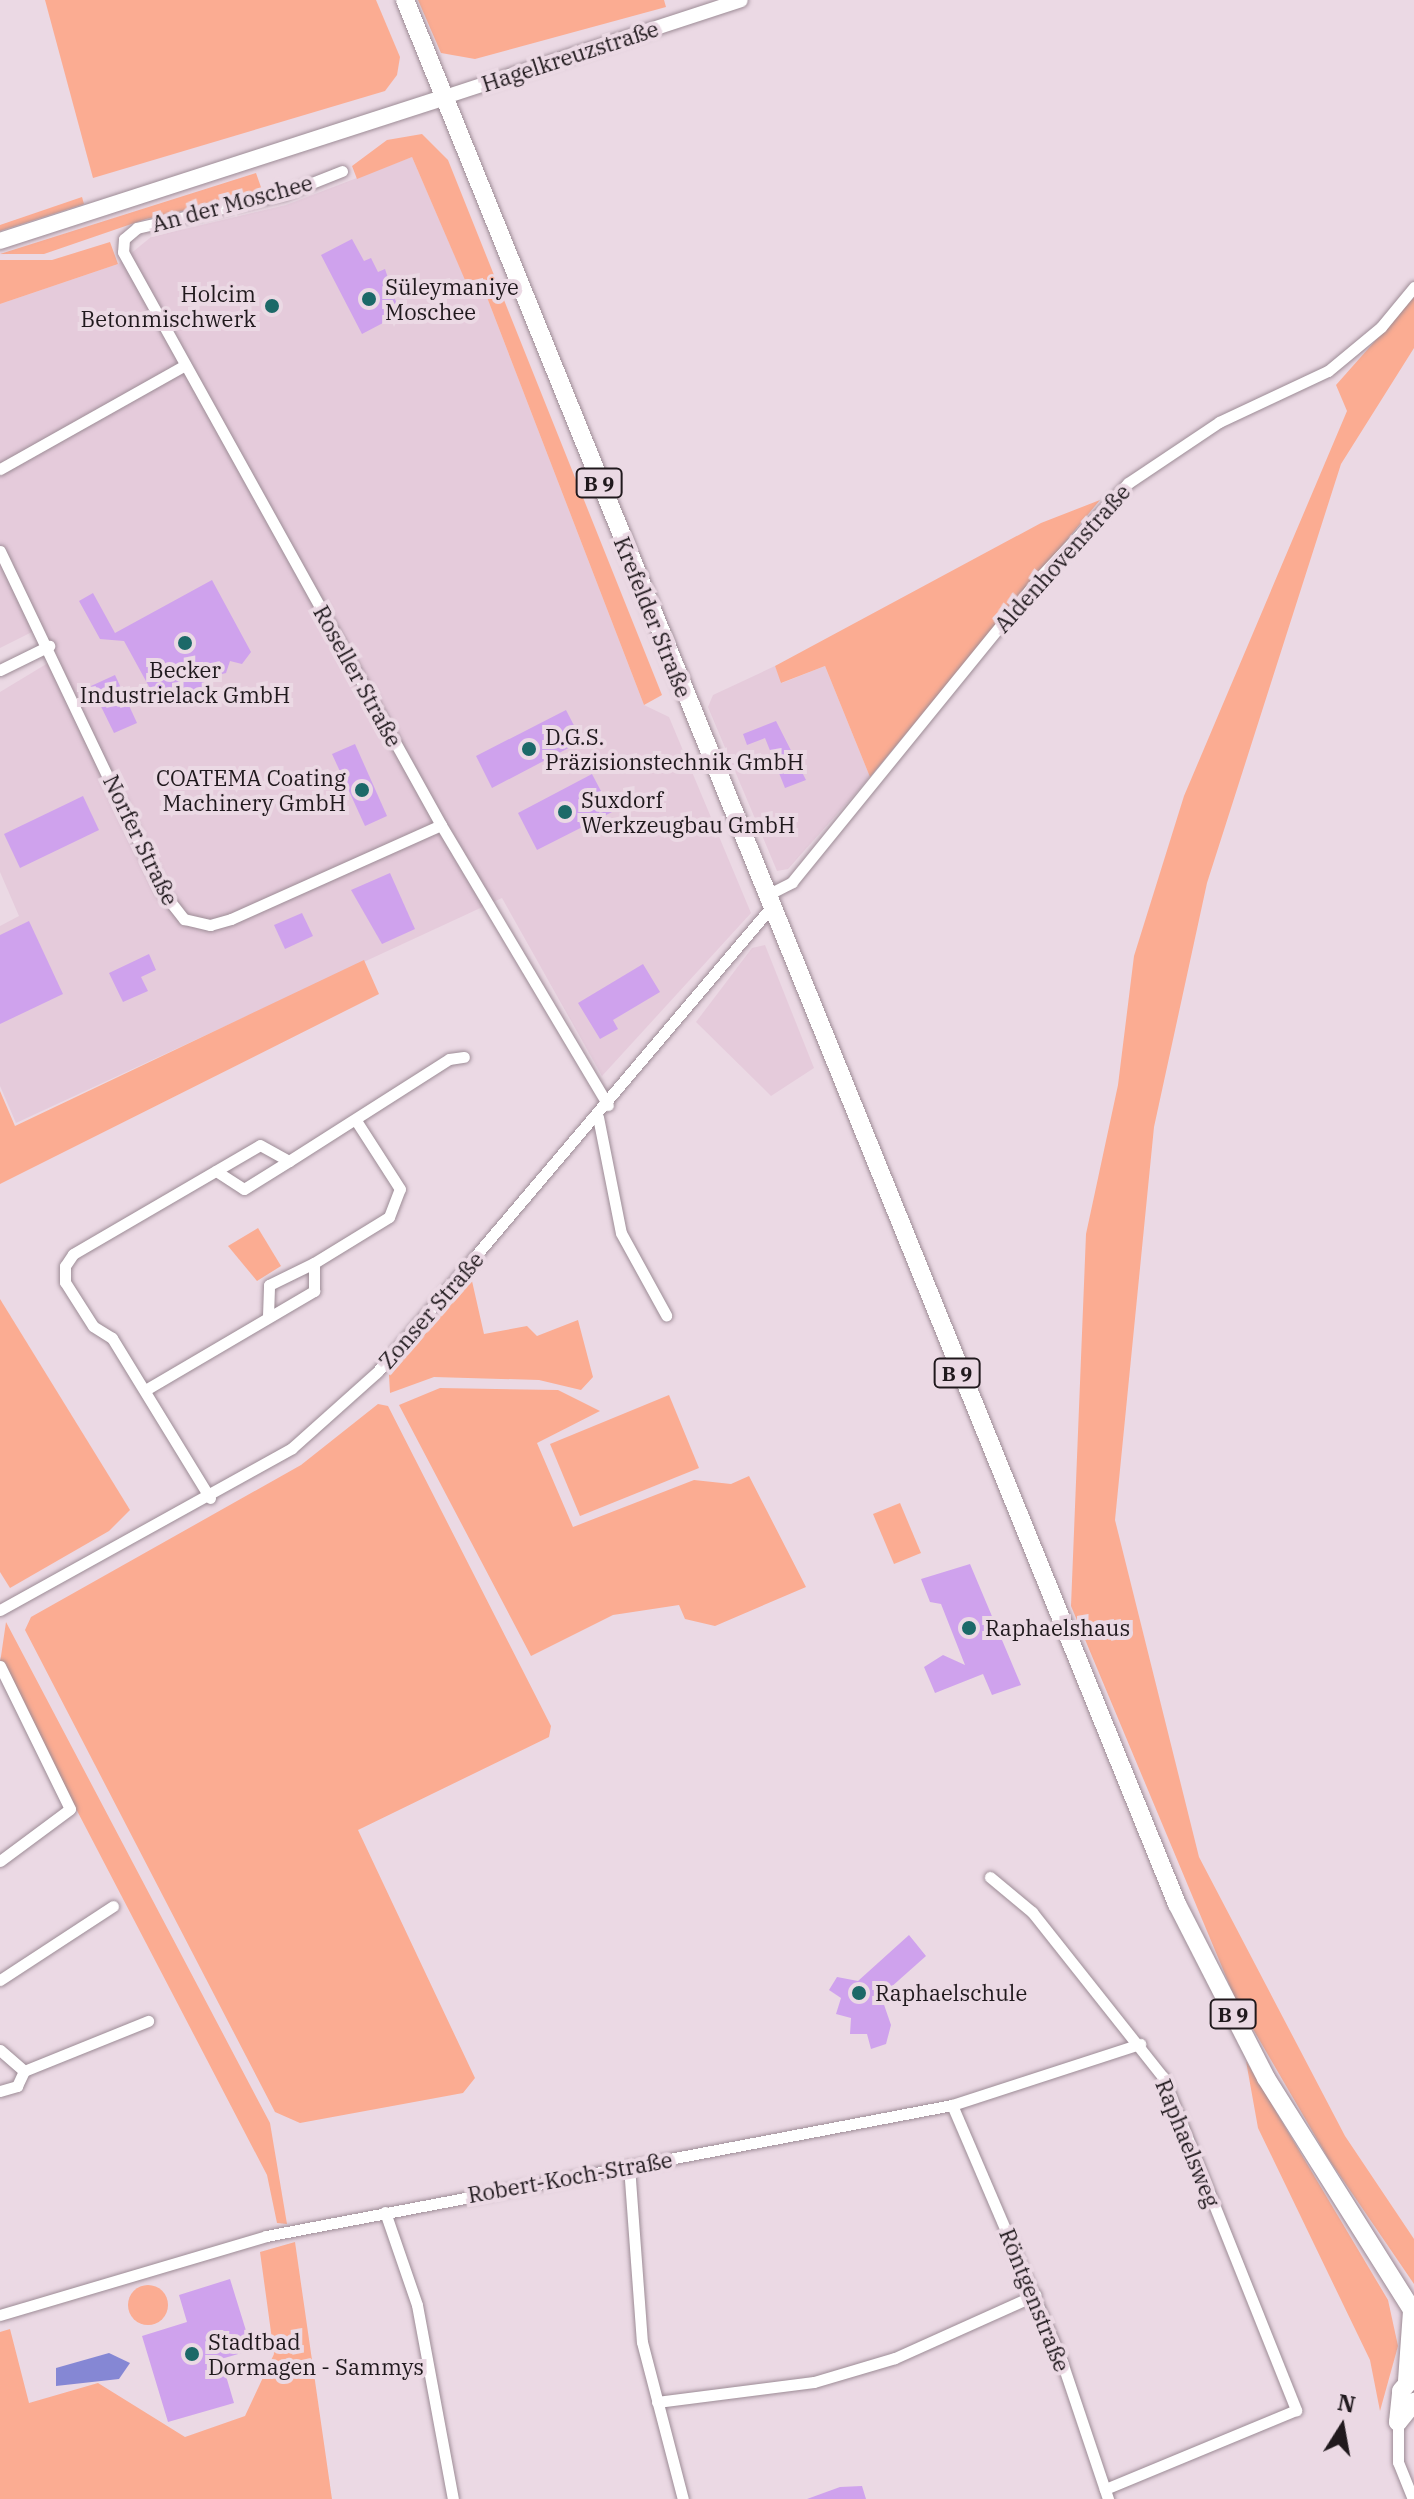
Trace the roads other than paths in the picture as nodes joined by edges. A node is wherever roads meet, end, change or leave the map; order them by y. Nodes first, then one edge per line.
1 (405, 0) edge
2 (741, 0) edge
3 (445, 97) junction
4 (342, 171) dead end
5 (124, 239) joint
6 (0, 241) edge
7 (1414, 287) edge
8 (185, 365) junction
9 (0, 469) edge
10 (0, 551) edge
11 (49, 646) junction
12 (0, 670) edge
13 (441, 825) junction
14 (770, 900) junction
15 (464, 1057) dead end
16 (608, 1105) junction
17 (598, 1117) junction
18 (357, 1122) junction
19 (289, 1161) junction
20 (216, 1171) junction
21 (314, 1263) junction
22 (666, 1315) dead end
23 (268, 1316) junction
24 (147, 1389) junction
25 (210, 1498) junction
26 (0, 1610) edge
27 (0, 1666) edge
28 (0, 1861) edge
29 (990, 1877) dead end
30 (113, 1906) dead end
31 (0, 1980) edge
32 (148, 2021) dead end
33 (1140, 2044) junction
34 (0, 2050) edge
35 (24, 2071) junction
36 (0, 2091) edge
37 (952, 2105) junction
38 (629, 2166) junction
39 (385, 2212) junction
40 (1035, 2295) junction
41 (1413, 2312) edge
42 (0, 2315) edge
43 (1411, 2378) edge
44 (657, 2402) junction
45 (1414, 2402) edge
46 (1398, 2422) junction
47 (1107, 2494) edge
48 (453, 2499) edge
49 (683, 2499) edge
50 (1413, 2499) edge

1 - 3 main road, B 9
2 - 3 street, Hagelkreuzstraße
3 - 6 main road
3 - 14 main road, Krefelder Straße / B 9
4 - 5 street, An der Moschee
5 - 8 street, Roseller Straße
7 - 14 street, Aldenhovenstraße
8 - 9 street
8 - 13 street, Roseller Straße
10 - 11 street, Norfer Straße
11 - 12 street
11 - 13 street, Norfer Straße
13 - 16 street, Roseller Straße
14 - 16 street, Zonser Straße
14 - 41 main road, Krefelder Straße / B 9
15 - 18 street
16 - 17 street, Zonser Straße
17 - 22 street
17 - 25 street, Zonser Straße
18 - 19 street
18 - 21 street
19 - 20 street
19 - 20 street
20 - 24 street
21 - 23 street
21 - 23 street
23 - 24 street
24 - 25 street
25 - 26 street, Zonser Straße
27 - 28 street
29 - 33 street, Raphaelsweg
30 - 31 street
32 - 35 street
33 - 37 street, Robert-Koch-Straße
33 - 47 street, Raphaelsweg
34 - 35 street
35 - 36 street
37 - 38 street, Robert-Koch-Straße
37 - 40 street, Röntgenstraße
38 - 39 street, Robert-Koch-Straße
38 - 44 street
39 - 42 street, Robert-Koch-Straße
39 - 48 street
40 - 44 street
40 - 47 street, Röntgenstraße
41 - 43 main road
43 - 46 main road
44 - 49 street
45 - 46 main road
46 - 50 street

